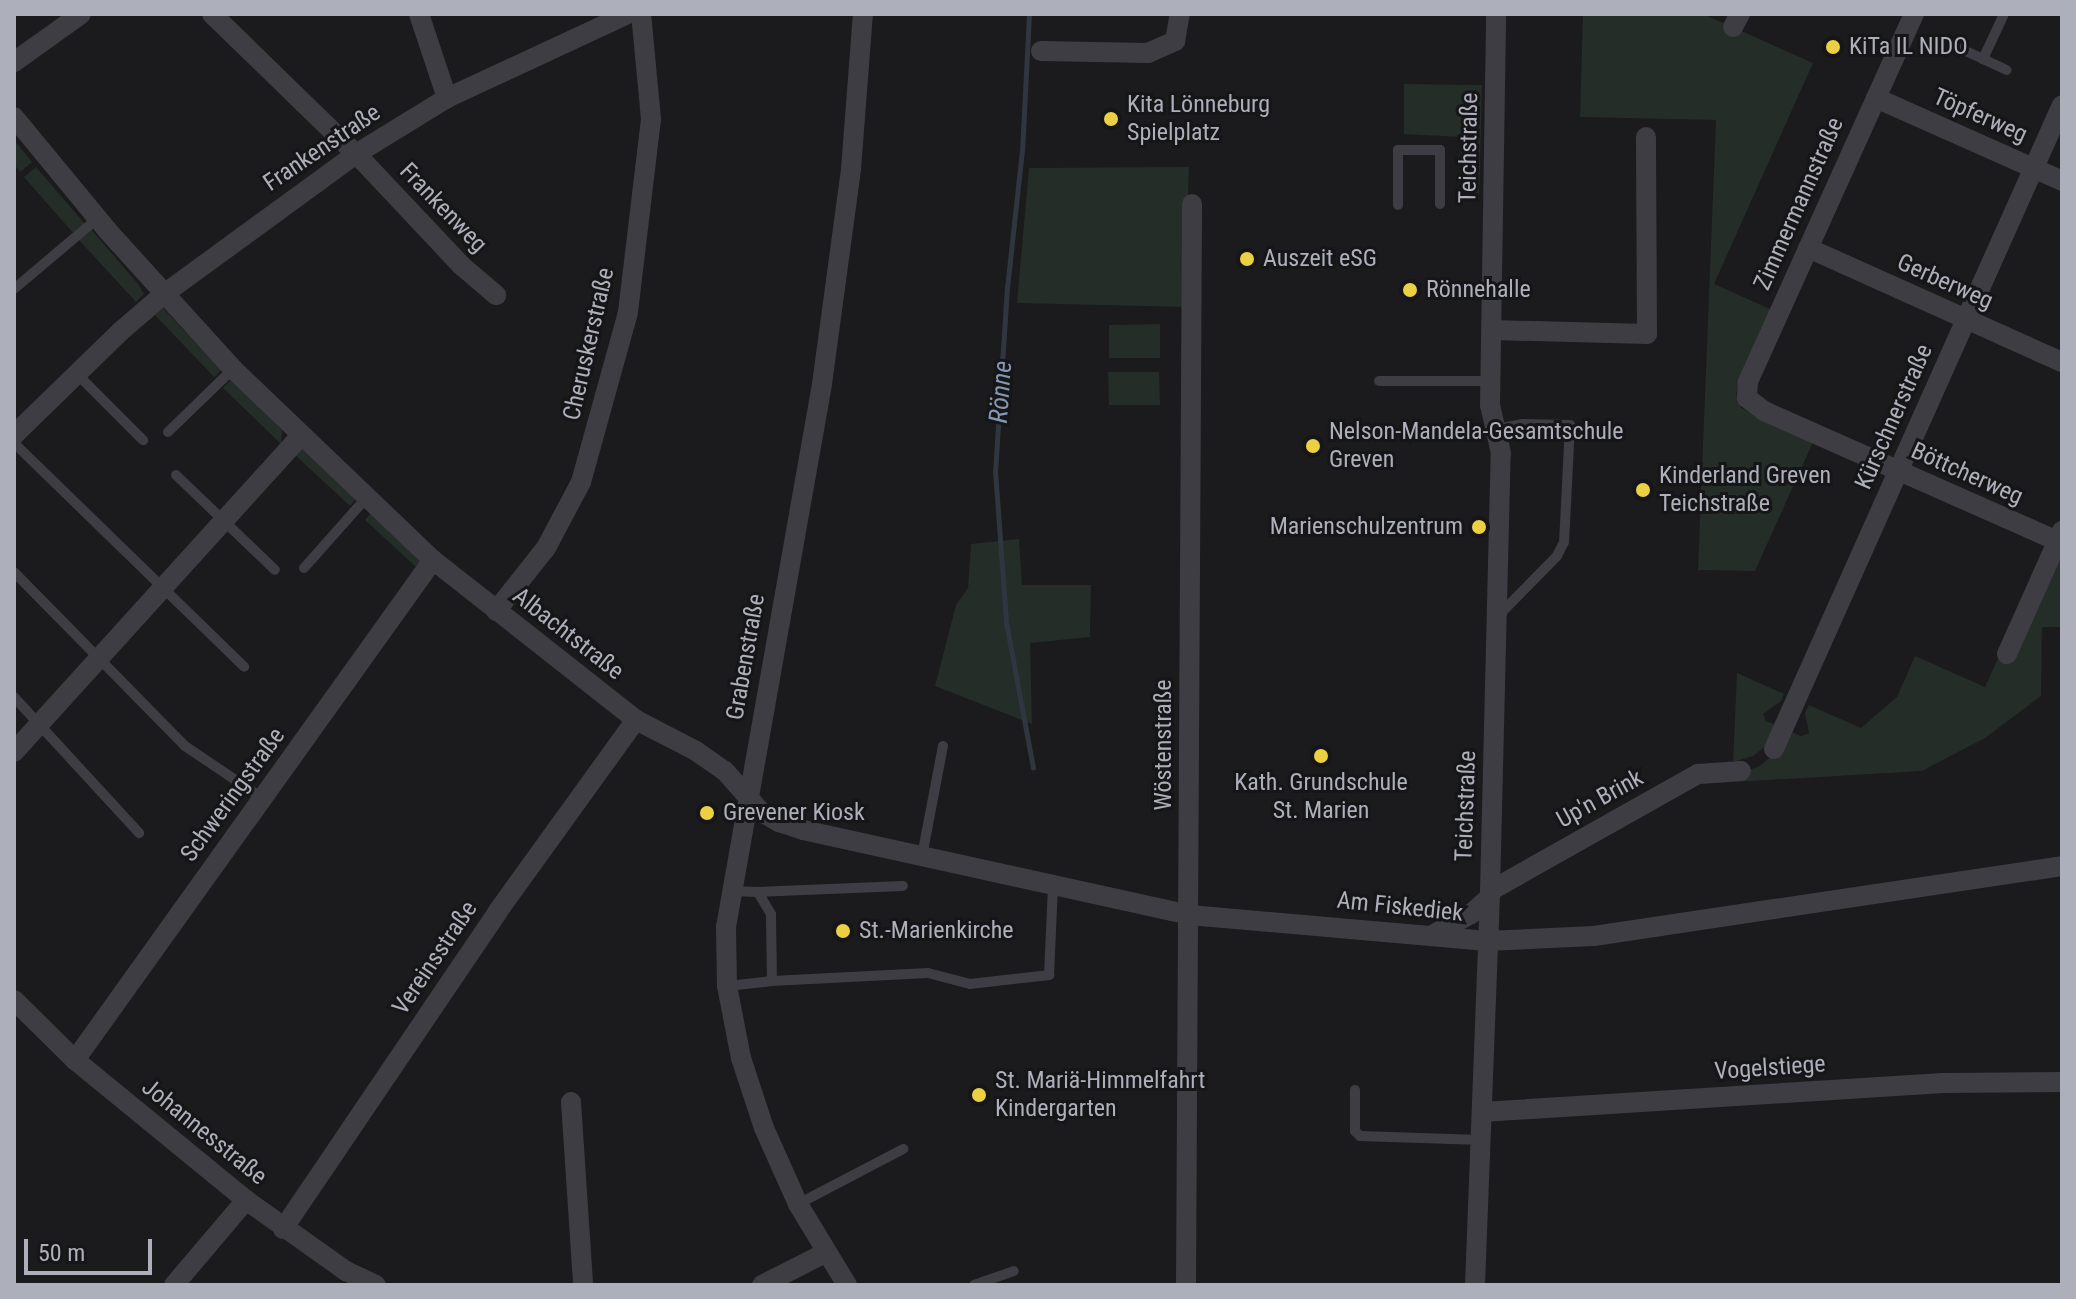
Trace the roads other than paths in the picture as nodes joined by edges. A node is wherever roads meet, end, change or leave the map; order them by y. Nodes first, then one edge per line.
1 (81, 14) edge
2 (212, 14) edge
3 (419, 14) edge
4 (628, 14) edge
5 (641, 14) edge
6 (863, 14) edge
7 (1180, 14) edge
8 (1496, 14) edge
9 (1914, 14) edge
10 (2004, 14) edge
11 (1961, 49) dead end
12 (1041, 51) dead end
13 (1983, 59) junction
14 (14, 62) edge
15 (2007, 70) dead end
16 (447, 98) junction
17 (1876, 98) junction
18 (2062, 105) edge
19 (14, 117) edge
20 (1646, 137) dead end
21 (356, 154) junction
22 (2034, 168) junction
23 (2062, 181) edge
24 (1192, 204) dead end
25 (1440, 204) dead end
26 (1398, 205) dead end
27 (98, 218) junction
28 (1808, 248) junction
29 (14, 289) edge
30 (164, 294) junction
31 (496, 295) dead end
32 (1966, 320) junction
33 (1492, 330) junction
34 (2062, 362) edge
35 (233, 369) junction
36 (76, 373) junction
37 (1379, 381) dead end
38 (1490, 381) junction
39 (1764, 411) joint
40 (1497, 429) junction
41 (168, 432) dead end
42 (14, 435) edge
43 (301, 436) junction
44 (143, 440) dead end
45 (14, 443) edge
46 (1898, 472) junction
47 (176, 475) dead end
48 (367, 497) junction
49 (224, 522) junction
50 (2060, 538) edge
51 (433, 560) junction
52 (304, 568) dead end
53 (275, 570) dead end
54 (14, 572) edge
55 (164, 589) junction
56 (496, 611) junction
57 (1497, 616) junction
58 (2007, 654) dead end
59 (99, 659) junction
60 (244, 667) dead end
61 (14, 697) edge
62 (636, 720) junction
63 (40, 725) junction
64 (943, 746) dead end
65 (1774, 749) dead end
66 (14, 752) edge
67 (1741, 771) dead end
68 (262, 798) junction
69 (747, 798) junction
70 (139, 833) dead end
71 (922, 856) junction
72 (2062, 866) edge
73 (903, 886) dead end
74 (1053, 886) junction
75 (730, 891) junction
76 (758, 892) junction
77 (1490, 894) junction
78 (1189, 915) junction
79 (1430, 935) junction
80 (1487, 941) junction
81 (772, 981) junction
82 (727, 986) junction
83 (14, 1000) edge
84 (75, 1060) junction
85 (2062, 1082) edge
86 (1355, 1090) dead end
87 (571, 1102) dead end
88 (1482, 1112) junction
89 (1481, 1140) junction
90 (903, 1149) dead end
91 (246, 1200) junction
92 (798, 1204) junction
93 (283, 1229) junction
94 (825, 1253) junction
95 (1014, 1271) dead end
96 (174, 1285) edge
97 (376, 1285) edge
98 (583, 1285) edge
99 (762, 1285) edge
100 (847, 1285) edge
101 (974, 1285) edge
102 (1186, 1285) edge
103 (1475, 1285) edge

1 - 14 street
2 - 21 street, Frankenweg
3 - 16 street
4 - 16 street, Frankenstraße
5 - 56 street, Cheruskerstraße
6 - 69 street, Grabenstraße
7 - 12 street
8 - 33 street, Teichstraße
9 - 17 street, Zimmermannstraße
10 - 13 lane
11 - 13 lane
13 - 15 lane
16 - 21 street, Frankenstraße
17 - 22 street, Töpferweg
17 - 28 street, Zimmermannstraße
18 - 22 street, Kürschnerstraße
19 - 27 street, Albachtstraße
20 - 33 street
21 - 30 street, Frankenstraße
21 - 31 street, Frankenweg
22 - 23 street, Töpferweg
22 - 32 street, Kürschnerstraße
24 - 78 street, Wöstenstraße
25 - 26 lane
27 - 29 lane
27 - 30 street, Albachtstraße
28 - 32 street, Gerberweg
28 - 39 street, Zimmermannstraße
30 - 35 street, Albachtstraße
30 - 36 street, Frankenstraße
32 - 34 street, Gerberweg
32 - 46 street, Kürschnerstraße
33 - 38 street, Teichstraße
35 - 41 lane
35 - 43 street, Albachtstraße
36 - 42 street, Frankenstraße
36 - 44 lane
37 - 38 lane
38 - 40 street, Teichstraße
39 - 46 street, Böttcherweg
40 - 57 street, Teichstraße
40 - 57 lane
43 - 48 street, Albachtstraße
43 - 49 street
45 - 55 lane
46 - 50 street, Böttcherweg
46 - 65 street, Kürschnerstraße
47 - 49 lane
48 - 51 street, Albachtstraße
48 - 52 lane
49 - 53 lane
49 - 55 street
50 - 58 street
51 - 56 street, Albachtstraße
51 - 68 street, Schweringstraße
54 - 59 lane
55 - 59 street
55 - 60 lane
56 - 62 street, Albachtstraße
57 - 77 street, Teichstraße
59 - 63 street
59 - 68 lane
61 - 63 lane
62 - 69 street, Albachtstraße
62 - 93 street, Vereinsstraße
63 - 66 street
63 - 70 lane
64 - 71 lane
67 - 77 street, Up'n Brink
68 - 84 street, Schweringstraße
69 - 71 street, Am Fiskediek
69 - 75 street, Grabenstraße
71 - 74 street, Am Fiskediek
72 - 80 street, Am Fiskediek
73 - 76 lane
74 - 78 street, Am Fiskediek
74 - 81 lane
75 - 76 lane
75 - 82 street, Grabenstraße
76 - 81 lane
77 - 79 street, Up'n Brink
77 - 80 street, Teichstraße
78 - 79 street, Am Fiskediek
78 - 102 street, Wöstenstraße
79 - 80 street, Am Fiskediek
80 - 88 street, Teichstraße
81 - 82 lane
82 - 92 street, Grabenstraße
83 - 84 street, Johannesstraße
84 - 91 street, Johannesstraße
85 - 88 street, Vogelstiege
86 - 89 lane
87 - 98 street
88 - 89 street, Teichstraße
89 - 103 street, Teichstraße
90 - 92 lane
91 - 93 street, Johannesstraße
91 - 96 street
92 - 94 street, Grabenstraße
93 - 97 street, Johannesstraße
94 - 99 street
94 - 100 street, Grabenstraße
95 - 101 lane

